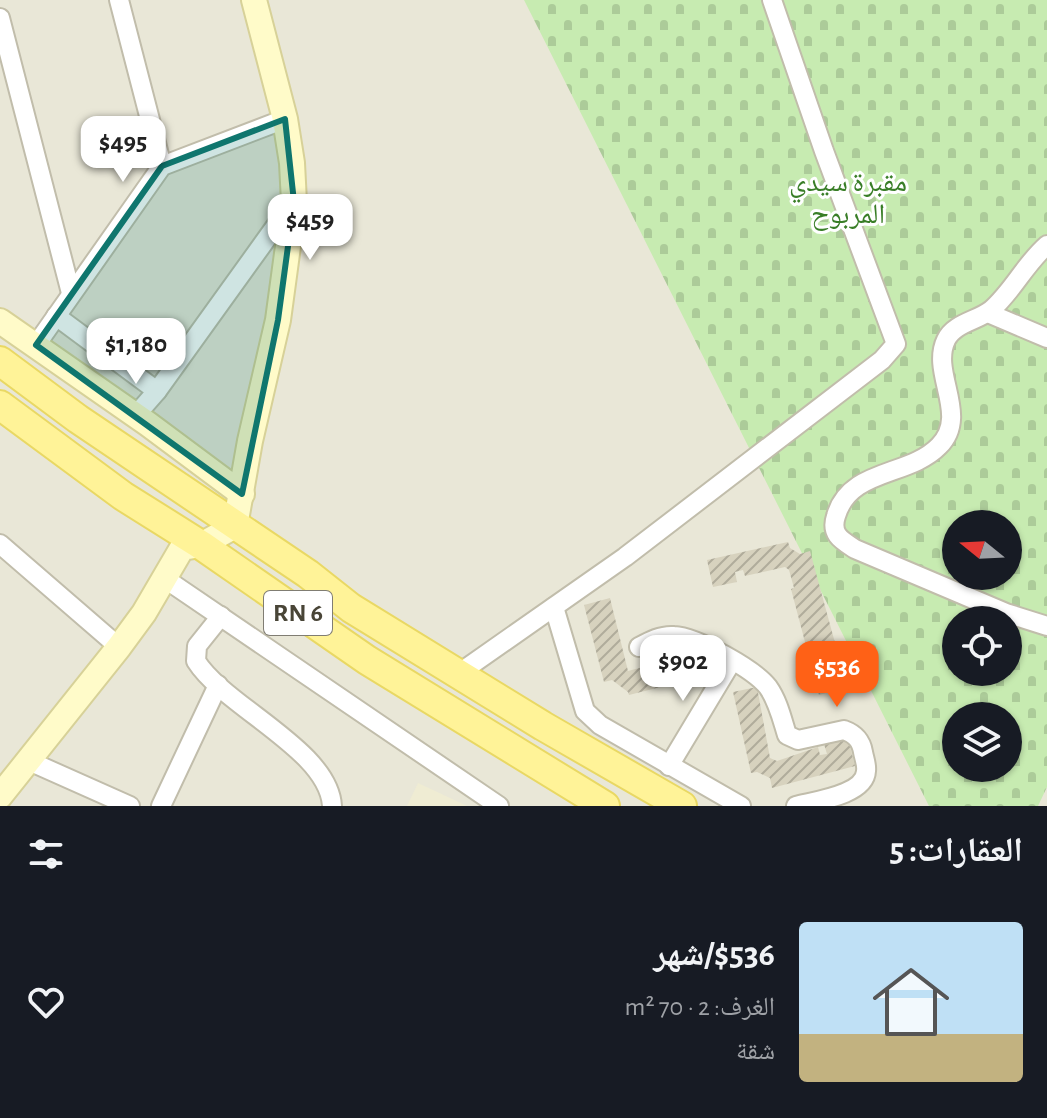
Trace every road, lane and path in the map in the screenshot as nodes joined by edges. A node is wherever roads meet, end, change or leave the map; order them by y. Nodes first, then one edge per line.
1 (119, 0) edge
2 (254, 0) edge
3 (772, 0) edge
4 (0, 18) edge
5 (285, 119) junction
6 (162, 166) junction
7 (294, 202) junction
8 (1047, 245) edge
9 (71, 293) junction
10 (988, 313) junction
11 (56, 316) junction
12 (0, 321) edge
13 (1047, 338) edge
14 (36, 345) junction
15 (0, 361) edge
16 (157, 391) junction
17 (0, 405) edge
18 (136, 415) junction
19 (242, 494) junction
20 (235, 526) junction
21 (0, 544) edge
22 (201, 545) junction
23 (164, 578) junction
24 (554, 607) junction
25 (221, 616) junction
26 (1047, 626) edge
27 (119, 647) junction
28 (639, 647) dead end
29 (732, 661) junction
30 (458, 674) junction
31 (218, 685) junction
32 (29, 761) junction
33 (669, 766) junction
34 (0, 796) edge
35 (652, 799) edge
36 (130, 806) edge
37 (161, 806) edge
38 (332, 806) edge
39 (499, 806) edge
40 (605, 806) edge
41 (682, 806) edge
42 (741, 806) edge
43 (796, 806) edge

1 - 6 street
2 - 5 street
3 - 24 street
4 - 9 street
5 - 6 street
5 - 7 street
6 - 9 street
7 - 16 street
7 - 19 street
8 - 10 street
9 - 11 street
10 - 13 street
10 - 26 street
11 - 14 street
11 - 16 street
12 - 14 street
14 - 18 street
15 - 20 main road, RN 6
16 - 18 street
17 - 22 main road, RN 6
18 - 19 street
19 - 20 street
20 - 22 street
20 - 30 main road, RN 6
21 - 27 street
22 - 23 street
22 - 40 main road, RN 6
23 - 25 street
23 - 27 street
24 - 30 street
24 - 33 street
25 - 31 street
25 - 39 street
27 - 32 street
28 - 29 street
29 - 33 street
29 - 43 street
30 - 35 main road, RN 6
31 - 37 street
31 - 38 street
32 - 34 street
32 - 36 street
33 - 42 street
35 - 41 main road, RN 6

